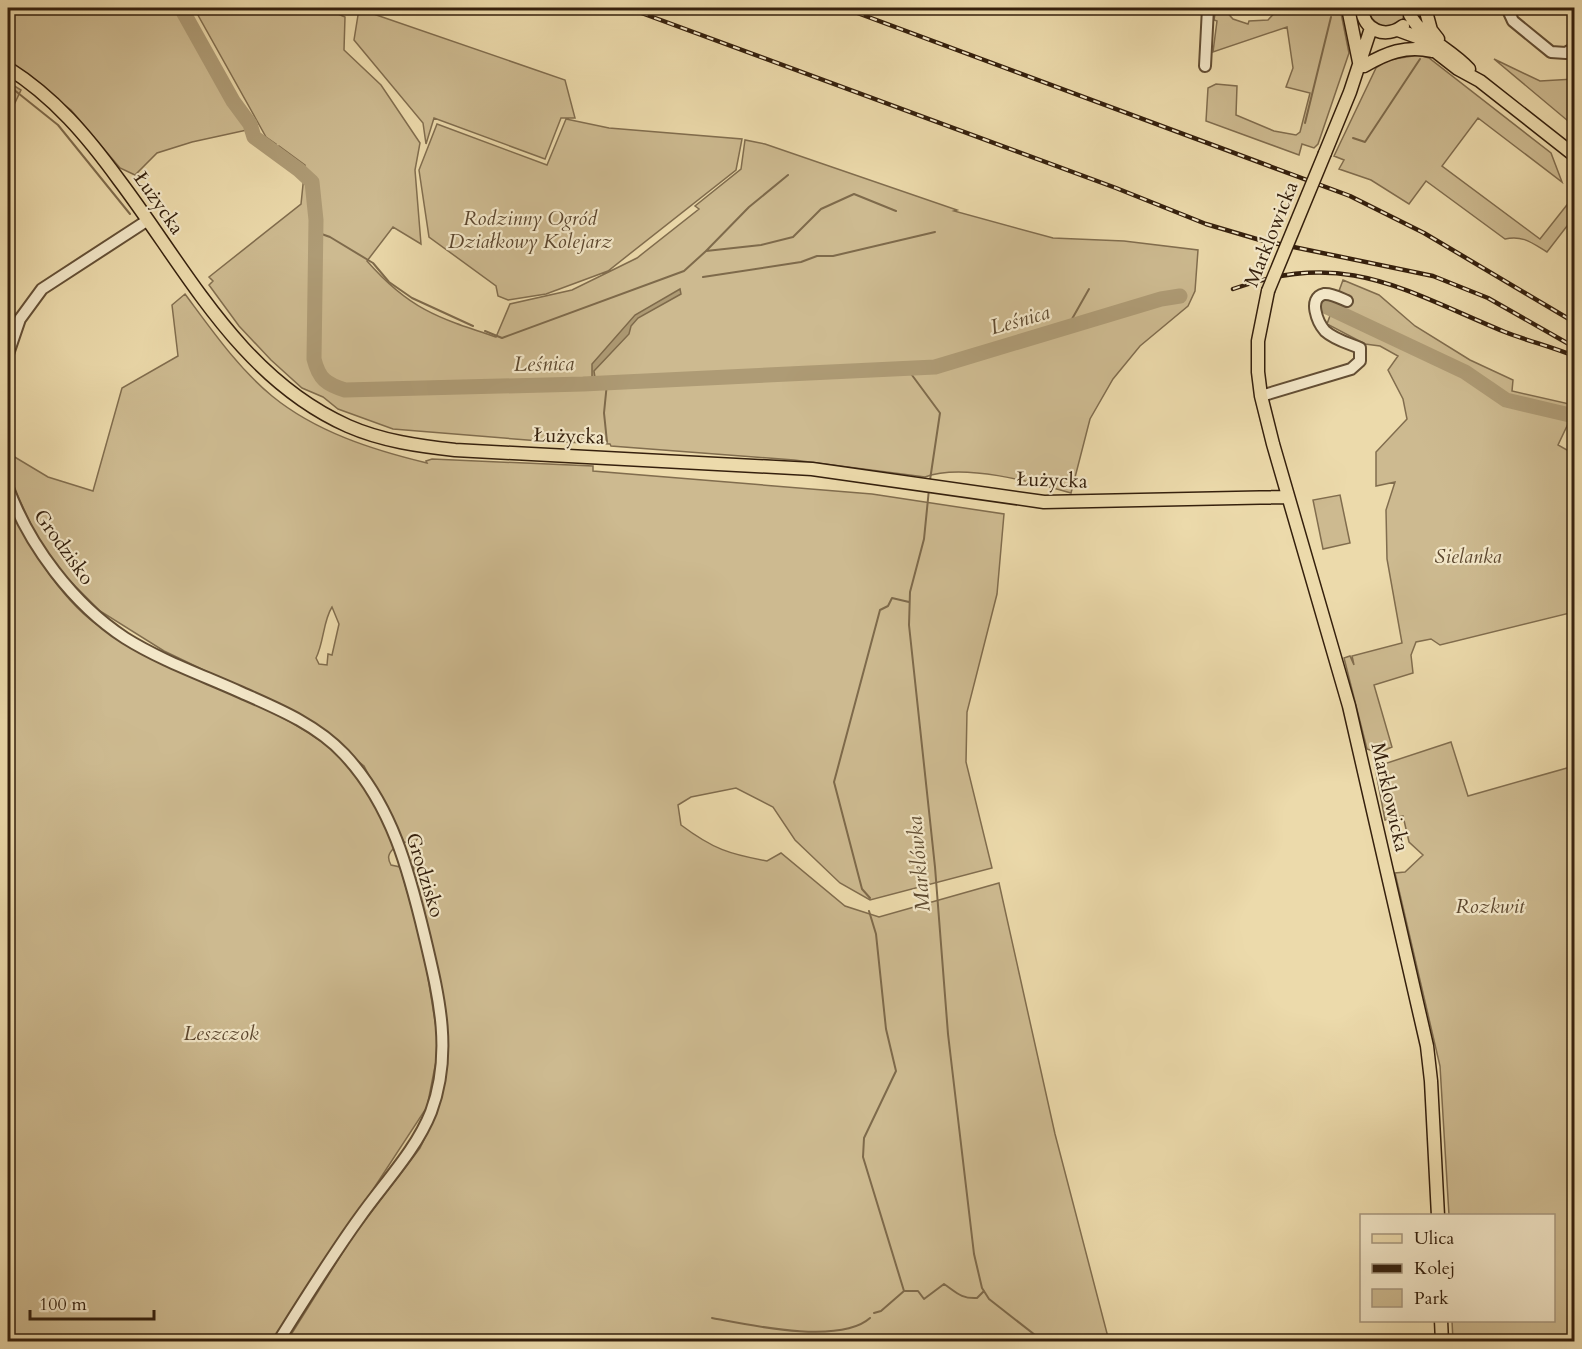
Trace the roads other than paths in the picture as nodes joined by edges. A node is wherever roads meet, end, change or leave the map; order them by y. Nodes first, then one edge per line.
1 (1208, 8) edge
2 (1348, 8) edge
3 (1362, 8) edge
4 (1425, 8) edge
5 (1508, 8) edge
6 (1411, 11) edge
7 (1398, 30) junction
8 (1377, 31) junction
9 (1439, 48) junction
10 (1575, 48) edge
11 (1362, 65) junction
12 (1205, 66) dead end
13 (8, 68) edge
14 (1575, 155) edge
15 (148, 220) junction
16 (1347, 301) dead end
17 (8, 354) edge
18 (1261, 396) junction
19 (8, 488) edge
20 (1288, 497) junction
21 (1438, 1214) edge
22 (1441, 1322) edge
23 (278, 1341) edge
24 (1442, 1341) edge

1 - 12 street
2 - 11 main road
3 - 8 main road
4 - 9 main road
5 - 10 street
6 - 7 main road
6 - 9 main road
7 - 8 main road
7 - 9 main road
8 - 11 main road, Marklowicka
9 - 11 main road
9 - 14 main road
11 - 18 main road, Marklowicka, bridge
13 - 15 main road, Łużycka
15 - 17 street
15 - 20 main road, Łużycka
16 - 18 street
18 - 20 main road, Marklowicka
19 - 23 street, Grodzisko
20 - 21 main road, Marklowicka
22 - 24 main road

